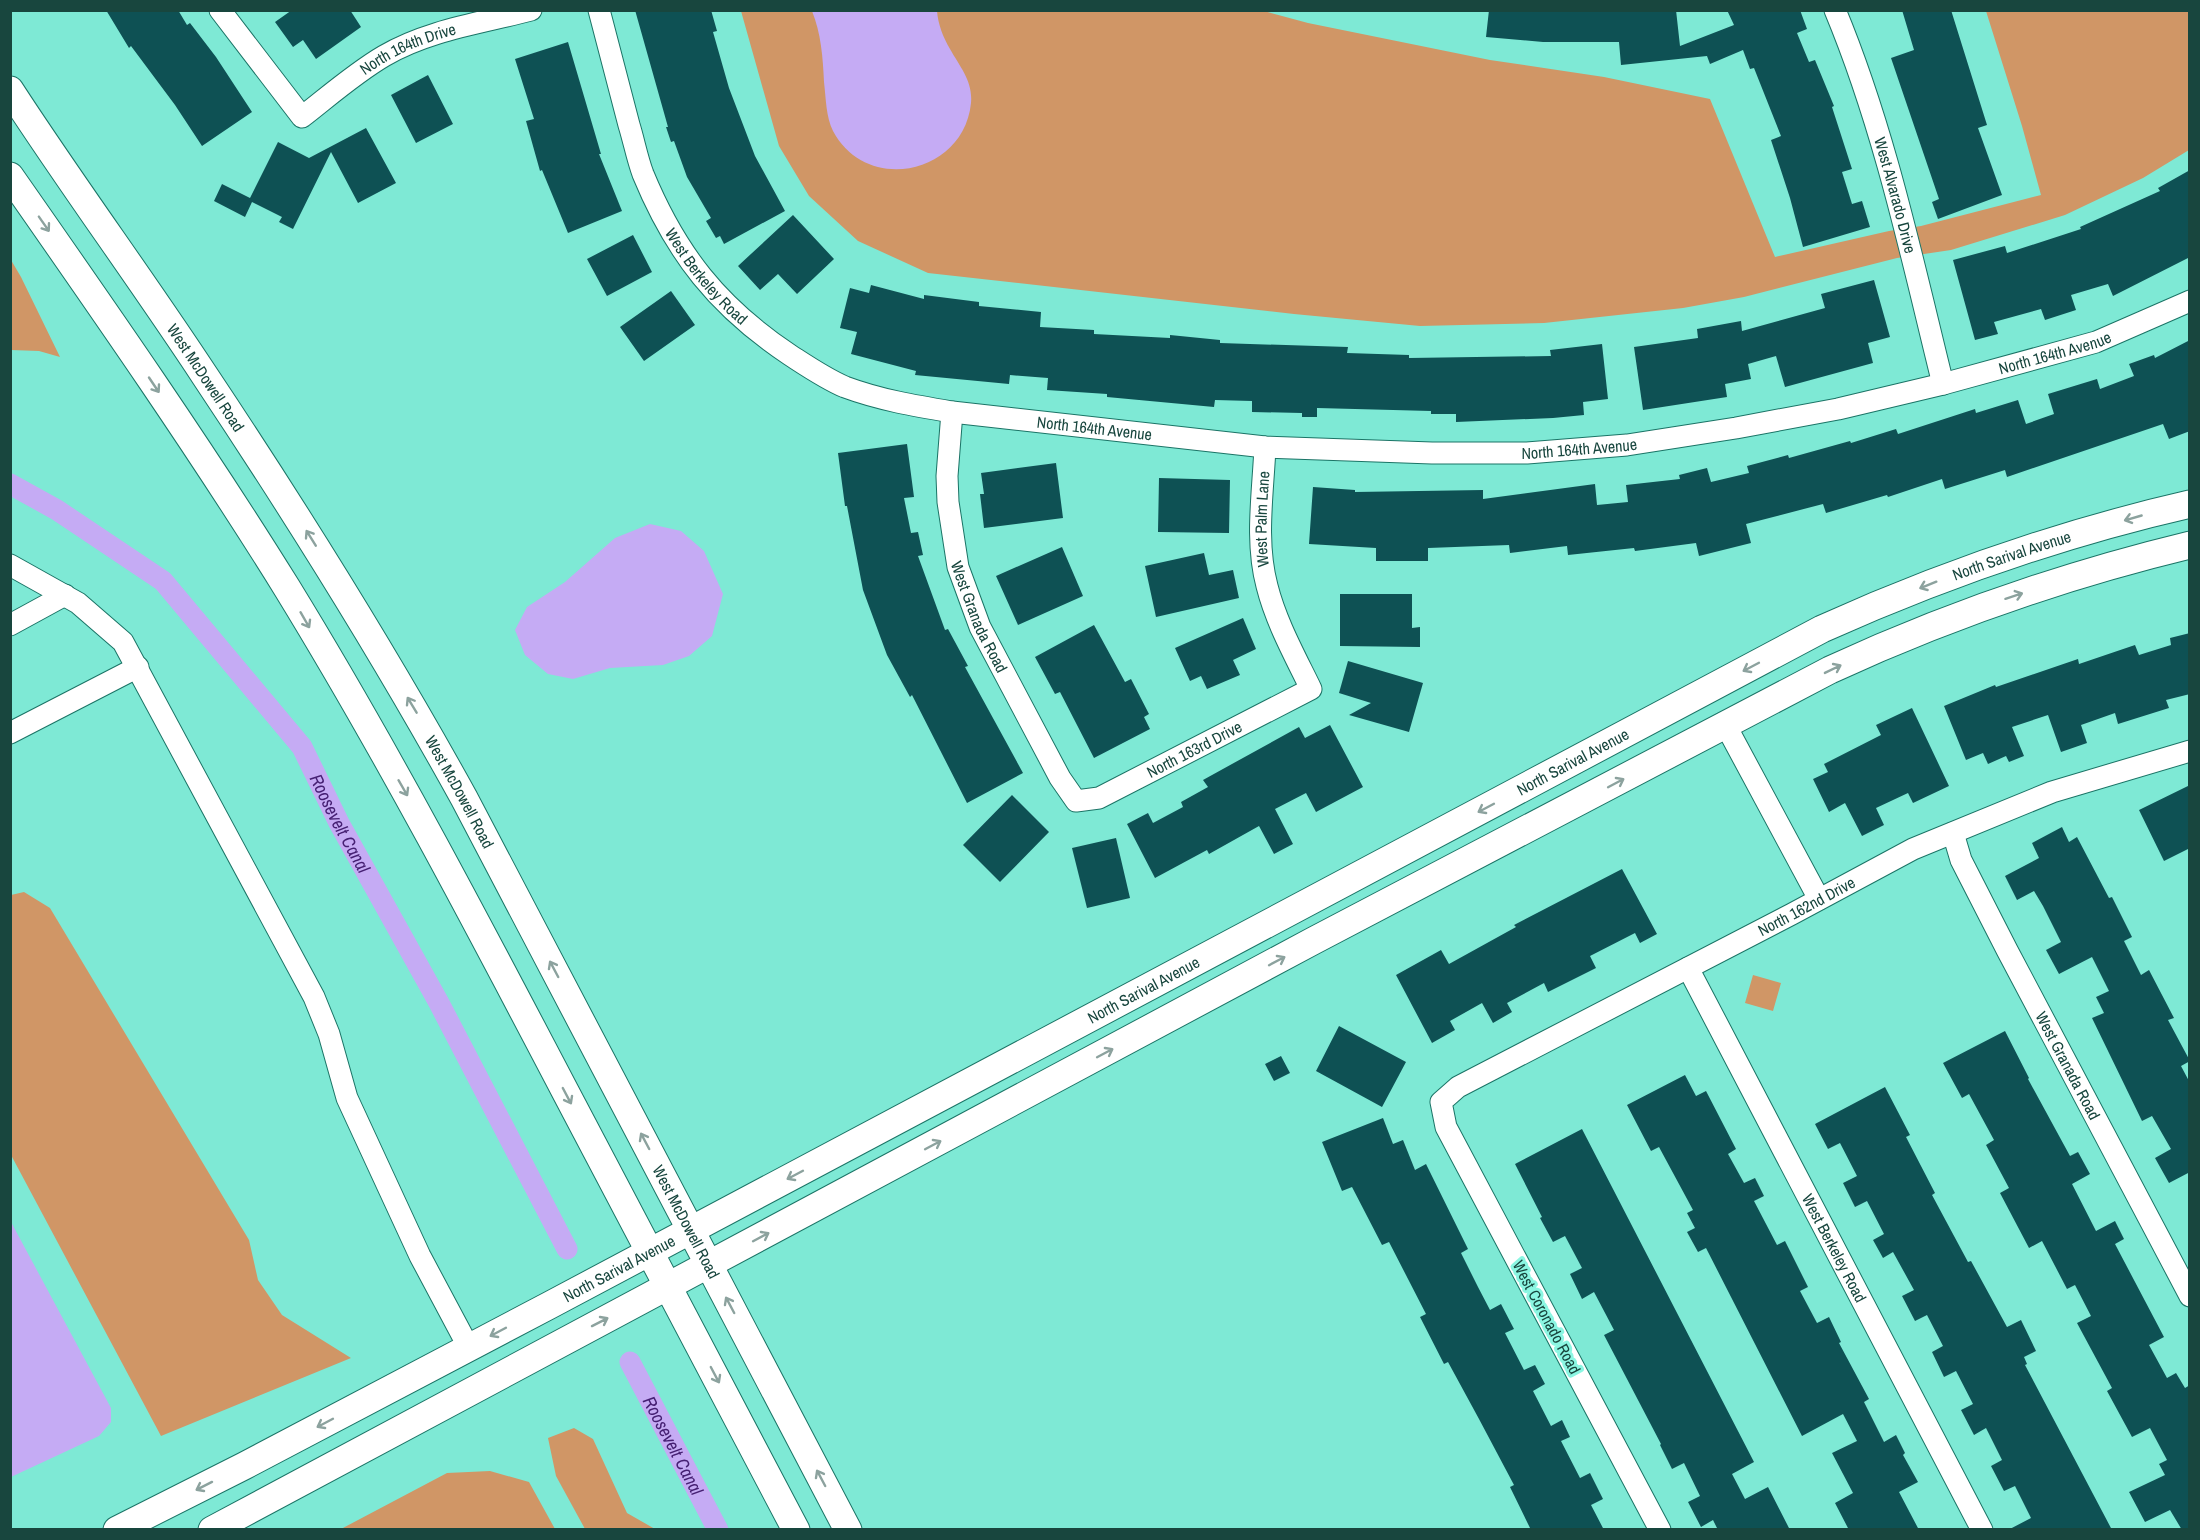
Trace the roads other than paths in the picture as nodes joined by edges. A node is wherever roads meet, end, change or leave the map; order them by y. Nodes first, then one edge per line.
1 (220, 10) edge
2 (531, 10) edge
3 (599, 10) edge
4 (1835, 10) edge
5 (10, 90) edge
6 (10, 176) edge
7 (2190, 301) edge
8 (1943, 384) junction
9 (952, 412) junction
10 (1265, 447) junction
11 (2190, 504) edge
12 (2190, 545) edge
13 (10, 565) edge
14 (65, 595) junction
15 (10, 625) edge
16 (138, 667) junction
17 (1311, 689) joint
18 (1726, 726) junction
19 (10, 733) edge
20 (2190, 751) edge
21 (1076, 801) joint
22 (1953, 833) junction
23 (1819, 899) junction
24 (1688, 968) junction
25 (1441, 1102) joint
26 (691, 1230) junction
27 (650, 1253) junction
28 (709, 1265) junction
29 (668, 1286) junction
30 (2190, 1296) edge
31 (469, 1348) junction
32 (117, 1530) edge
33 (212, 1530) edge
34 (796, 1530) edge
35 (848, 1530) edge
36 (1660, 1530) edge
37 (1982, 1530) edge

1 - 2 street, North 164th Drive
3 - 9 street, West Berkeley Road
4 - 8 street, West Alvarado Drive
26 -> 5 main road, West McDowell Road
6 -> 27 main road
7 - 8 street, North 164th Avenue
8 - 10 street, North 164th Avenue
9 - 10 street, North 164th Avenue
9 - 21 street, West Granada Road
10 - 17 street, West Palm Lane
11 -> 26 main road, North Sarival Avenue
18 -> 12 main road
13 - 14 street
14 - 15 street
14 - 16 street
16 - 19 street
16 - 31 street
17 - 21 street, North 163rd Drive
18 - 23 street
28 -> 18 main road
20 - 22 street, North 162nd Drive
22 - 23 street, North 162nd Drive
22 - 30 street, West Granada Road
23 - 24 street, North 162nd Drive
24 - 25 street, North 162nd Drive
24 - 37 street, West Berkeley Road
25 - 36 street, West Coronado Road
26 - 27 main road, North Sarival Avenue
26 - 28 main road, West McDowell Road
27 - 29 main road
27 -> 31 main road, North Sarival Avenue
28 - 29 main road
35 -> 28 main road, West McDowell Road
33 -> 29 main road
29 -> 34 main road
31 -> 32 main road, North Sarival Avenue

